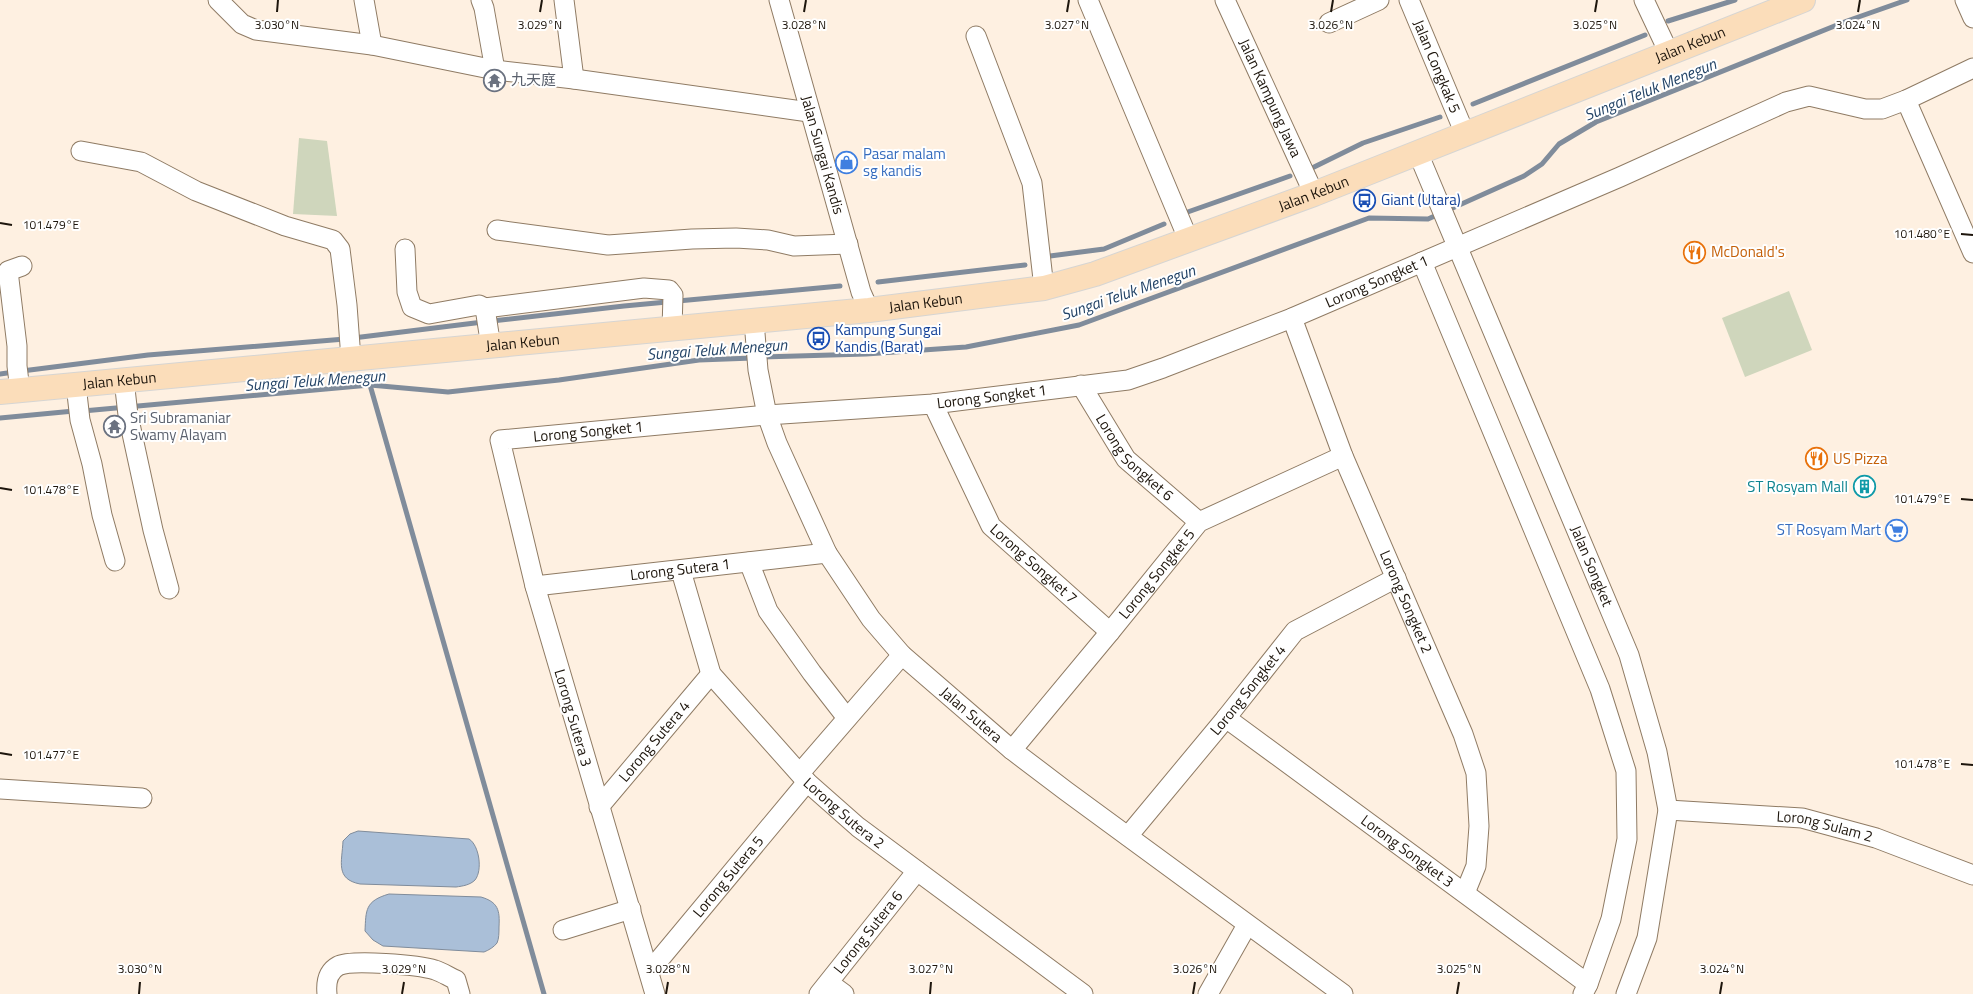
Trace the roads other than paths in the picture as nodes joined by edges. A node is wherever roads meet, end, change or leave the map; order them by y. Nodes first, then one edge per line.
1 (218, 0) edge
2 (364, 0) edge
3 (481, 0) edge
4 (564, 0) edge
5 (780, 0) edge
6 (1088, 0) edge
7 (1225, 0) edge
8 (1379, 0) edge
9 (1409, 0) edge
10 (1644, 0) edge
11 (1803, 0) edge
12 (1965, 0) edge
13 (1973, 18) edge
14 (1329, 23) dead end
15 (976, 36) dead end
16 (372, 44) junction
17 (1670, 53) junction
18 (1973, 68) edge
19 (495, 70) junction
20 (574, 79) junction
21 (1906, 100) junction
22 (809, 112) junction
23 (1465, 134) junction
24 (81, 151) dead end
25 (1418, 153) junction
26 (1314, 194) junction
27 (496, 230) dead end
28 (1188, 241) junction
29 (848, 244) junction
30 (1457, 247) junction
31 (405, 249) dead end
32 (1973, 253) edge
33 (1422, 262) junction
34 (22, 266) dead end
35 (1044, 288) junction
36 (673, 310) junction
37 (868, 310) junction
38 (1292, 318) junction
39 (754, 321) junction
40 (488, 325) junction
41 (350, 343) junction
42 (124, 380) junction
43 (14, 381) edge
44 (1081, 385) junction
45 (78, 404) junction
46 (933, 404) junction
47 (767, 415) junction
48 (500, 440) joint
49 (1343, 456) junction
50 (1199, 522) junction
51 (827, 554) junction
52 (115, 561) dead end
53 (749, 562) junction
54 (680, 571) junction
55 (1396, 578) junction
56 (535, 586) junction
57 (169, 589) dead end
58 (1110, 632) junction
59 (902, 656) junction
60 (711, 674) junction
61 (847, 718) junction
62 (1226, 718) junction
63 (1012, 750) junction
64 (803, 777) junction
65 (0, 789) edge
66 (142, 798) dead end
67 (599, 806) junction
68 (1668, 810) junction
69 (1128, 836) junction
70 (917, 871) junction
71 (1973, 875) edge
72 (1465, 893) junction
73 (631, 909) junction
74 (1247, 925) junction
75 (563, 930) dead end
76 (649, 972) junction
77 (1585, 989) edge
78 (831, 990) edge
79 (327, 994) edge
80 (460, 994) edge
81 (655, 994) edge
82 (1083, 994) edge
83 (1208, 994) edge
84 (1343, 994) edge
85 (1626, 994) edge

1 - 16 street
2 - 16 street
3 - 19 street
4 - 20 street
5 - 22 street, Jalan Sungai Kandis
6 - 28 street
7 - 26 street, Jalan Kampung Jawa
8 - 14 street
9 - 23 street, Jalan Congkak 5
10 - 17 street
11 - 17 main road, Jalan Kebun
12 - 13 street
15 - 35 street
16 - 19 street
17 - 23 main road, Jalan Kebun
18 - 21 street, Lorong Songket 1
19 - 20 street
20 - 22 street
21 - 30 street, Lorong Songket 1
21 - 32 street
22 - 29 street, Jalan Sungai Kandis
23 - 25 main road, Jalan Kebun
24 - 41 street
25 - 26 main road, Jalan Kebun
25 - 30 street, Jalan Songket
26 - 28 main road, Jalan Kebun
27 - 29 street
28 - 35 main road, Jalan Kebun
29 - 37 street, Jalan Sungai Kandis
30 - 33 street, Lorong Songket 1
30 - 68 street, Jalan Songket
31 - 40 street
33 - 38 street, Lorong Songket 1
33 - 77 street
34 - 43 street
35 - 37 main road, Jalan Kebun
36 - 39 main road, Jalan Kebun
36 - 40 main road, Jalan Kebun
36 - 40 street
37 - 39 main road, Jalan Kebun
38 - 44 street, Lorong Songket 1
38 - 49 street, Lorong Songket 2
39 - 47 street, Jalan Sutera
40 - 41 main road, Jalan Kebun
41 - 42 main road, Jalan Kebun
42 - 45 main road, Jalan Kebun
42 - 57 street
43 - 45 main road, Jalan Kebun
44 - 46 street, Lorong Songket 1
44 - 50 street, Lorong Songket 6
45 - 52 street
46 - 47 street, Lorong Songket 1
46 - 58 street, Lorong Songket 7
47 - 48 street, Lorong Songket 1
47 - 51 street, Jalan Sutera
48 - 56 street, Lorong Sutera 3
49 - 50 street, Lorong Songket 5
49 - 55 street, Lorong Songket 2
50 - 58 street, Lorong Songket 5
51 - 53 street, Lorong Sutera 1
51 - 59 street, Jalan Sutera
53 - 54 street, Lorong Sutera 1
53 - 61 street
54 - 56 street, Lorong Sutera 1
54 - 60 street, Lorong Sutera 2
55 - 62 street, Lorong Songket 4
55 - 72 street, Lorong Songket 2
56 - 67 street, Lorong Sutera 3
58 - 63 street, Lorong Songket 5
59 - 61 street, Lorong Sutera 5
59 - 63 street, Jalan Sutera
60 - 64 street, Lorong Sutera 2
60 - 67 street, Lorong Sutera 4
61 - 64 street, Lorong Sutera 5
62 - 69 street, Lorong Songket 4
62 - 72 street, Lorong Songket 3
63 - 69 street, Jalan Sutera
64 - 70 street, Lorong Sutera 2
64 - 76 street, Lorong Sutera 5
65 - 66 street
67 - 73 street, Lorong Sutera 3
68 - 71 street, Lorong Sulam 2
68 - 85 street, Jalan Songket
69 - 74 street, Jalan Sutera
70 - 78 street, Lorong Sutera 6
70 - 82 street, Lorong Sutera 2
72 - 77 street, Lorong Songket 3
73 - 75 street
73 - 76 street, Lorong Sutera 3
74 - 83 street
74 - 84 street, Jalan Sutera
76 - 81 street, Lorong Sutera 3
79 - 80 street

